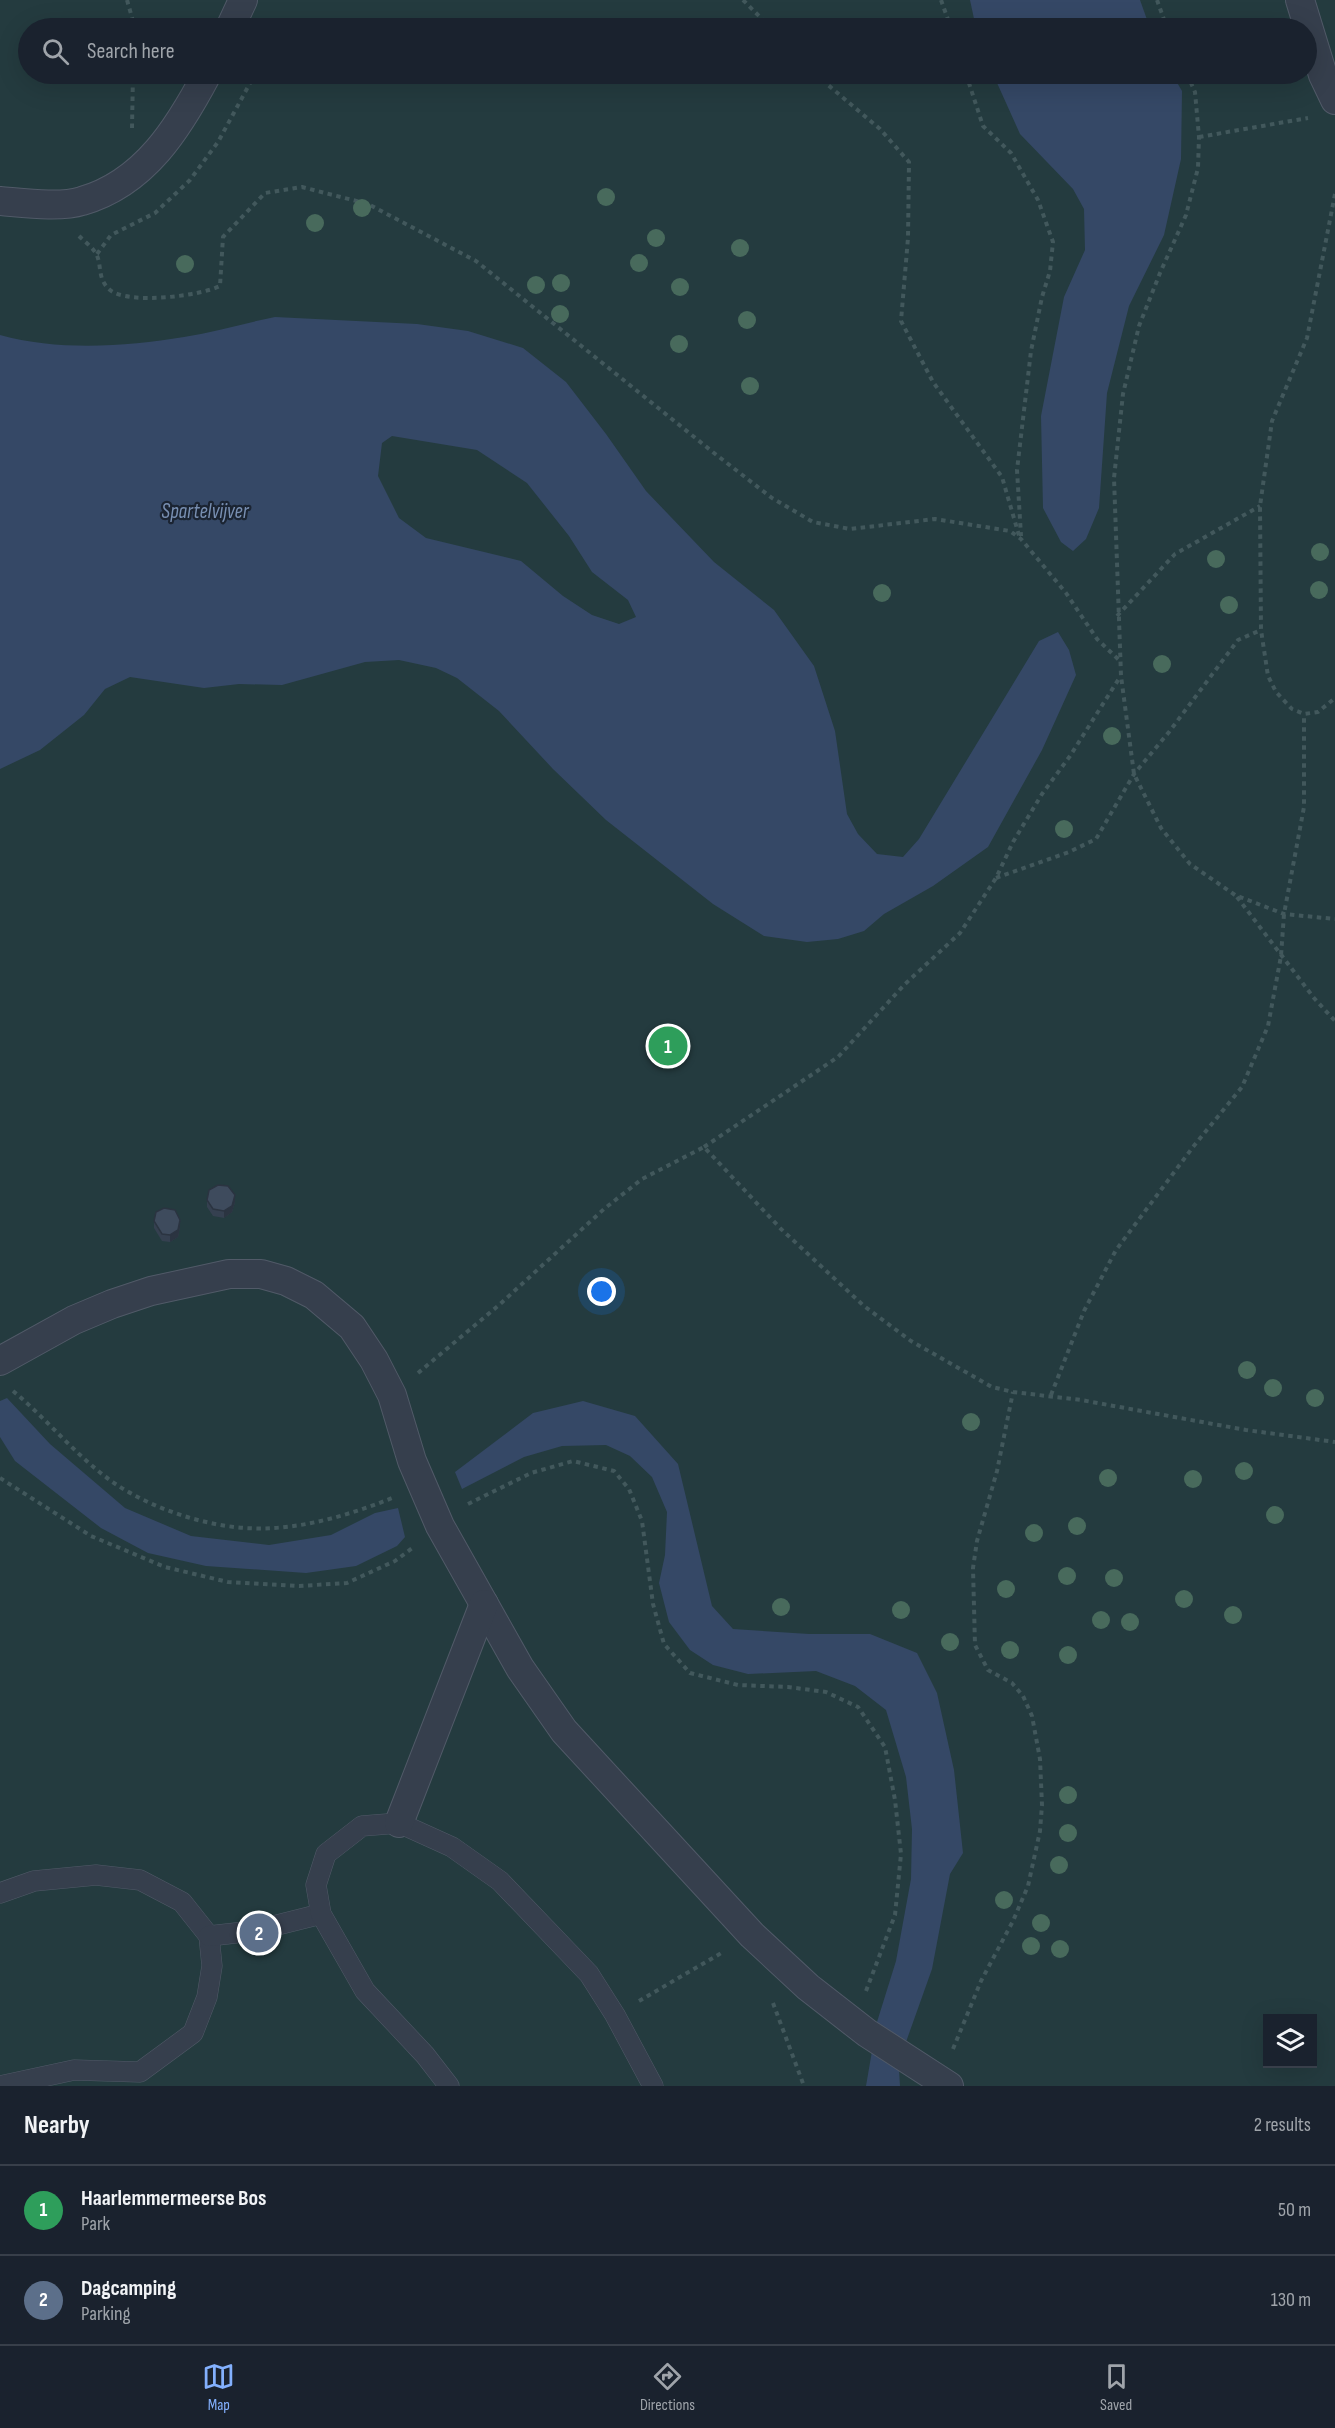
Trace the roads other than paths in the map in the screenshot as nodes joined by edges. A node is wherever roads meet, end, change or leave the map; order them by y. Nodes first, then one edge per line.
1 (243, 0) edge
2 (1300, 0) edge
3 (235, 18) edge
4 (1306, 18) edge
5 (1317, 55) edge
6 (201, 84) edge
7 (1335, 100) edge
8 (0, 201) edge
9 (3, 1375) edge
10 (484, 1604) junction
11 (399, 1823) junction
12 (0, 1893) edge
13 (321, 1914) junction
14 (209, 1936) junction
15 (143, 2079) edge
16 (945, 2083) edge
17 (0, 2086) edge
18 (449, 2086) edge
19 (653, 2086) edge

1 - 3 street
2 - 4 street
5 - 7 street
6 - 8 street
9 - 10 street
10 - 11 street
10 - 16 street
11 - 13 lane
11 - 19 lane
12 - 14 lane
13 - 14 lane
13 - 18 lane
14 - 15 lane
15 - 17 lane

